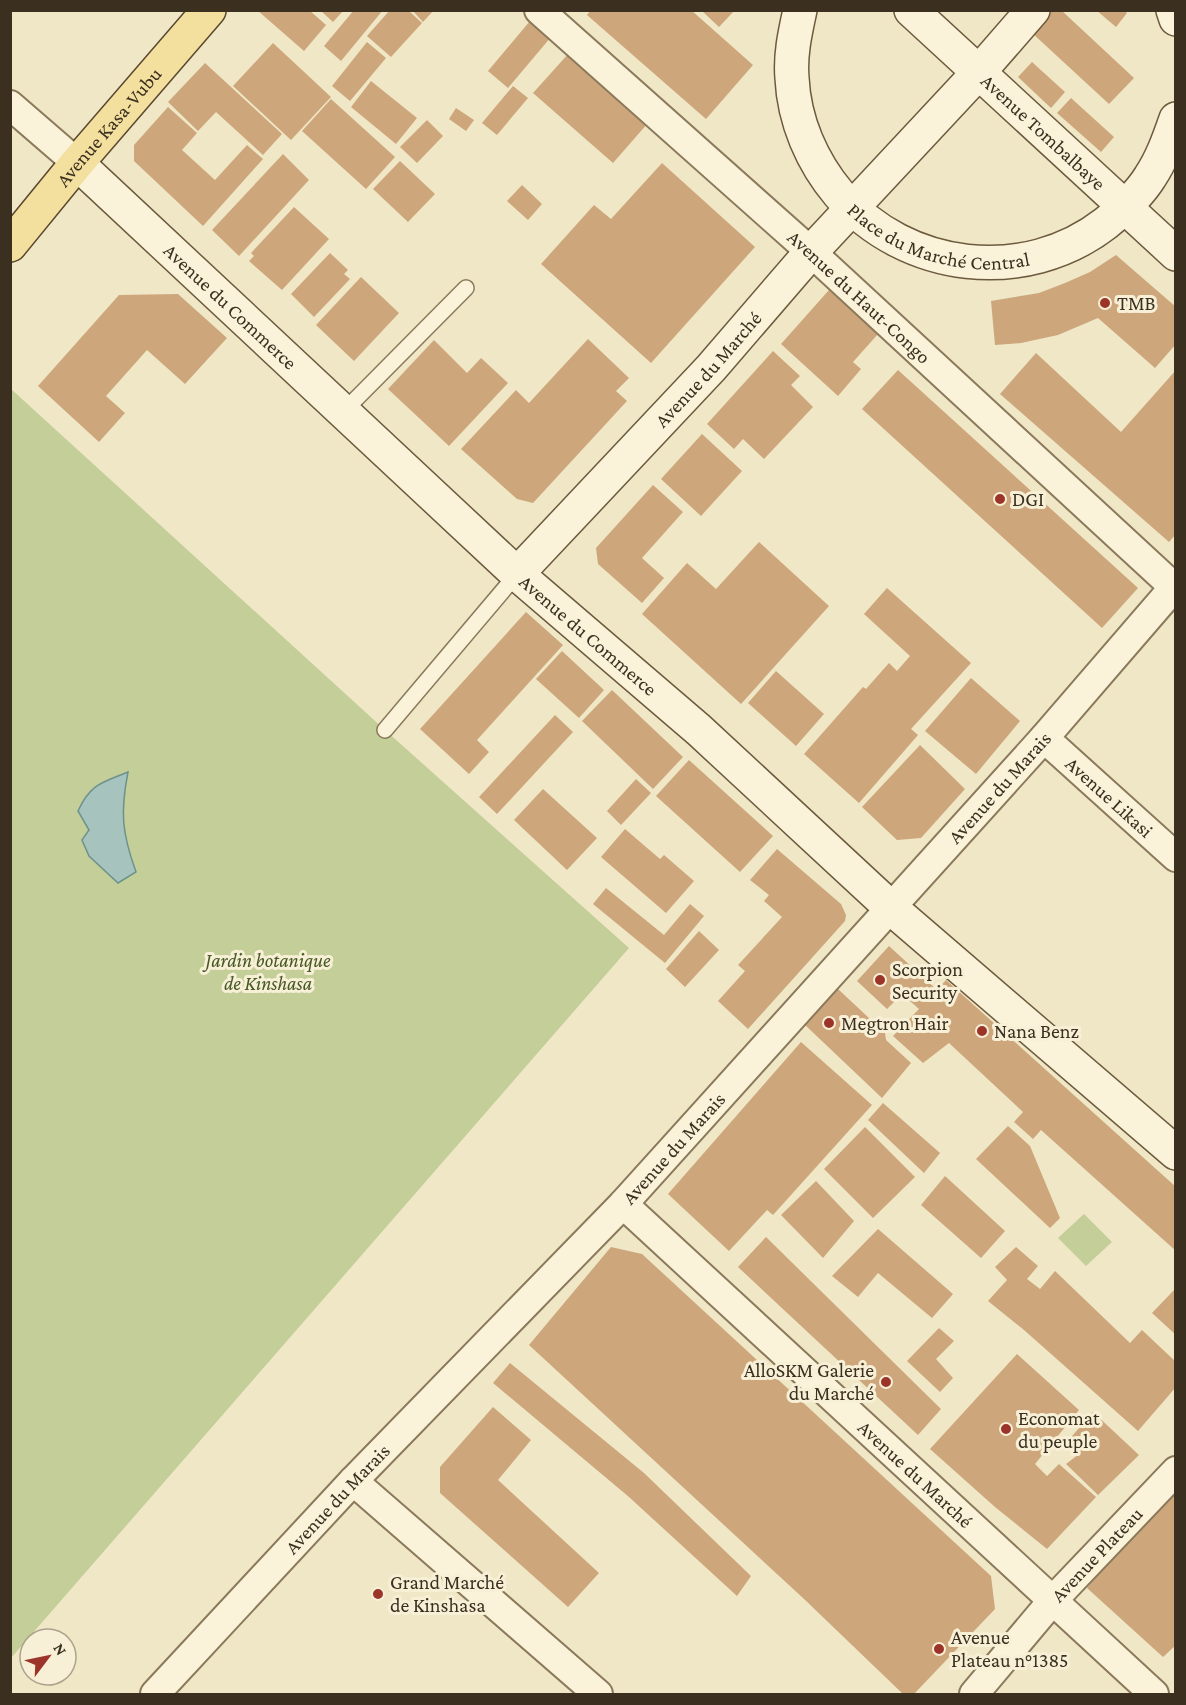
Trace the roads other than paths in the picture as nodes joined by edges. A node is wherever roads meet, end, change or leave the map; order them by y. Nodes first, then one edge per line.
1 (209, 10) edge
2 (539, 10) edge
3 (800, 10) edge
4 (911, 10) edge
5 (1033, 10) edge
6 (1173, 10) edge
7 (1176, 19) edge
8 (979, 72) junction
9 (10, 105) edge
10 (1176, 119) edge
11 (77, 163) junction
12 (1124, 208) junction
13 (852, 209) junction
14 (10, 245) edge
15 (811, 252) junction
16 (1176, 254) edge
17 (466, 288) dead end
18 (343, 412) junction
19 (517, 574) junction
20 (1175, 587) edge
21 (385, 730) dead end
22 (1044, 738) junction
23 (1176, 857) edge
24 (891, 908) junction
25 (1176, 1153) edge
26 (623, 1204) junction
27 (1176, 1471) edge
28 (352, 1481) junction
29 (1053, 1600) junction
30 (156, 1695) edge
31 (598, 1695) edge
32 (974, 1695) edge
33 (1154, 1695) edge

1 - 11 main road, Avenue Kasa-Vubu
2 - 15 street, Avenue du Haut-Congo
3 - 13 street, Place du Marché Central
4 - 8 street, Avenue Tombalbaye
5 - 8 street, Avenue du Marché
6 - 7 street
8 - 12 street, Avenue Tombalbaye
8 - 13 street, Avenue du Marché
9 - 11 street, Avenue du Commerce
10 - 12 street, Place du Marché Central
11 - 14 main road, Avenue Kasa-Vubu
11 - 18 street, Avenue du Commerce
12 - 13 street, Place du Marché Central
12 - 16 street, Avenue Tombalbaye
13 - 15 street, Avenue du Marché
15 - 19 street, Avenue du Marché
15 - 20 street, Avenue du Haut-Congo
17 - 18 lane
18 - 19 street, Avenue du Commerce
19 - 21 lane, Avenue du Marché
19 - 24 street, Avenue du Commerce
20 - 22 street, Avenue du Marais
22 - 23 street, Avenue Likasi
22 - 24 street, Avenue du Marais
24 - 25 street, Avenue du Commerce
24 - 26 street, Avenue du Marais
26 - 28 street, Avenue du Marais
26 - 29 street, Avenue du Marché
27 - 29 street, Avenue Plateau
28 - 30 street, Avenue du Marais
28 - 31 street
29 - 32 street, Avenue Plateau
29 - 33 street, Avenue du Marché

